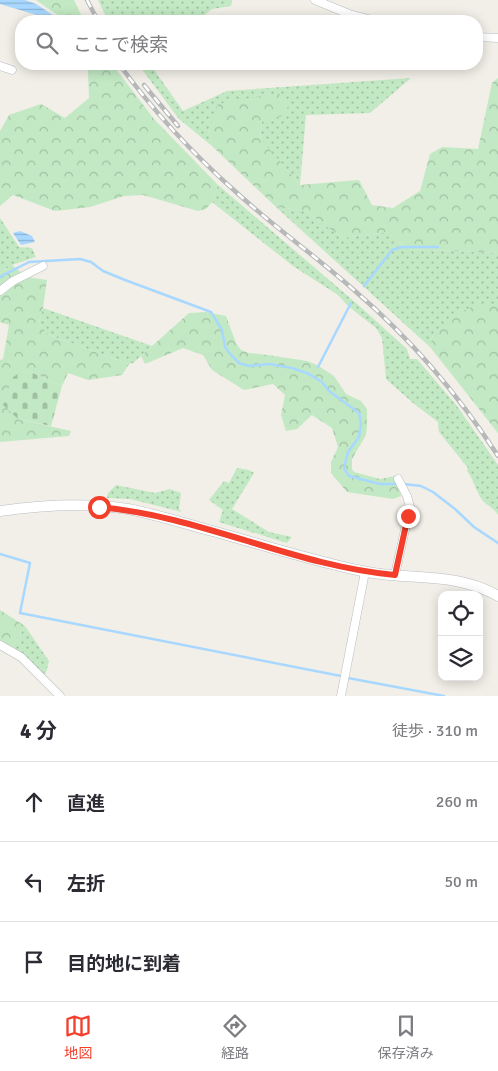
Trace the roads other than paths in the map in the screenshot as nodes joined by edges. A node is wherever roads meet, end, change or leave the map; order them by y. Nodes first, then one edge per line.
1 (315, 0) edge
2 (353, 15) edge
3 (483, 37) edge
4 (498, 38) edge
5 (0, 66) edge
6 (12, 70) dead end
7 (43, 266) dead end
8 (0, 291) edge
9 (398, 479) dead end
10 (0, 511) edge
11 (365, 572) junction
12 (395, 575) junction
13 (498, 596) edge
14 (0, 645) edge
15 (60, 696) edge
16 (341, 696) edge

1 - 2 street
3 - 4 street
5 - 6 street
7 - 8 street
9 - 12 street
10 - 11 street
11 - 12 street
11 - 16 street
12 - 13 street
14 - 15 street

